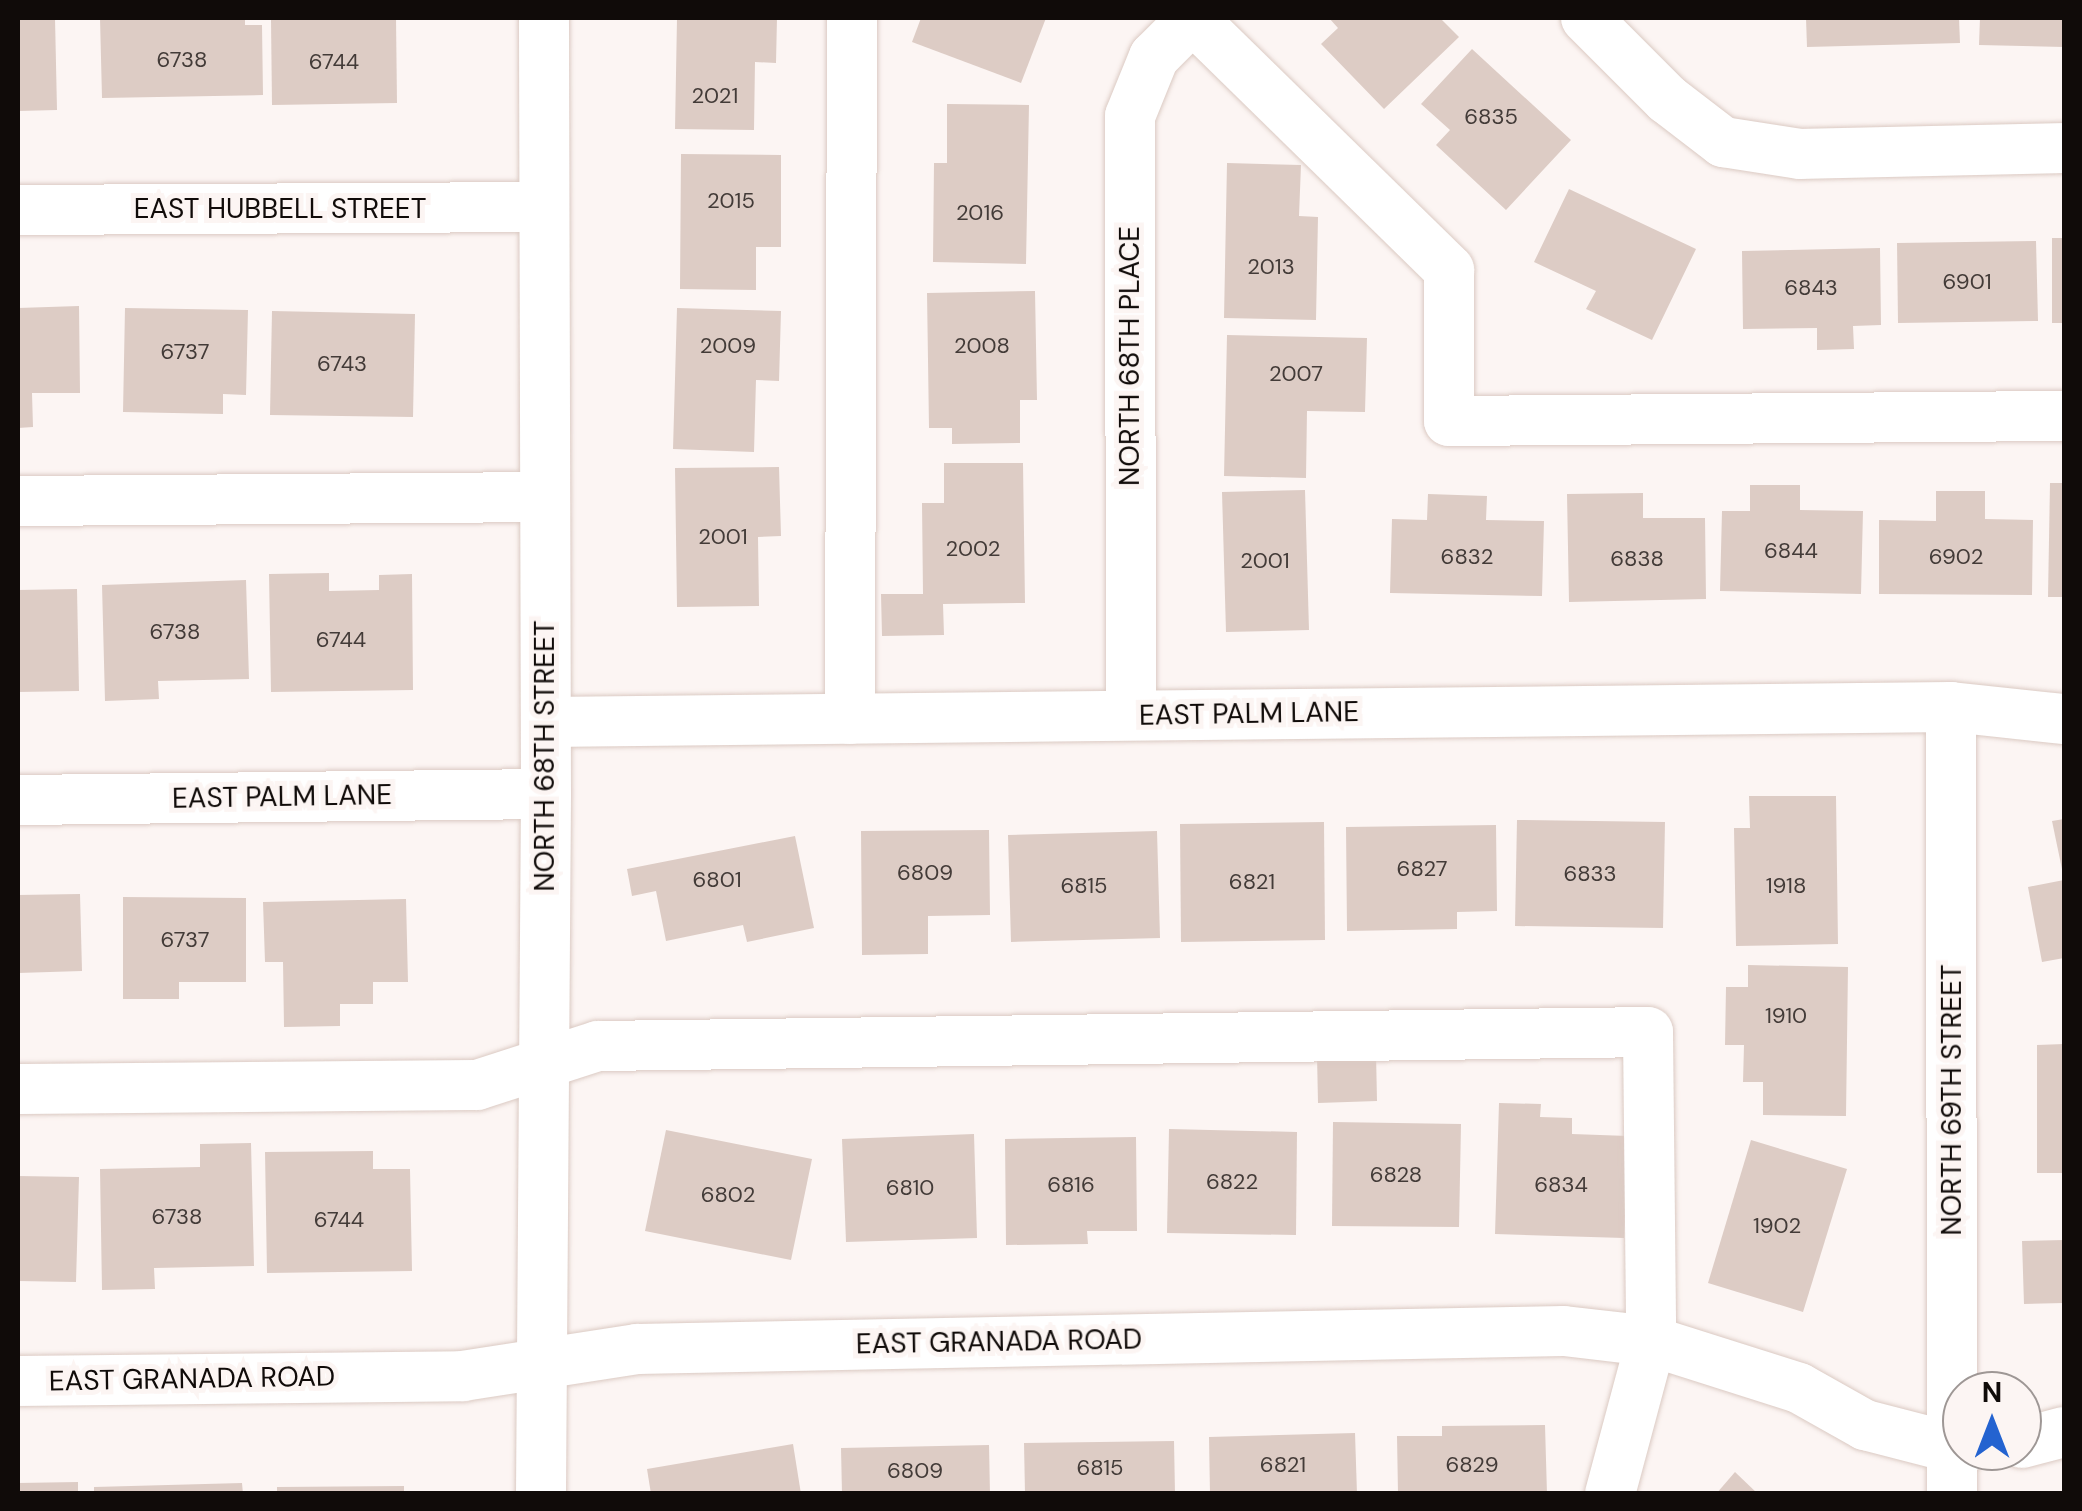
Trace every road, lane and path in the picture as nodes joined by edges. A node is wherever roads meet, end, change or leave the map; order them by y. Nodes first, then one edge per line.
1 (544, 18) edge
2 (852, 18) edge
3 (1192, 18) edge
4 (1586, 18) edge
5 (2064, 148) edge
6 (543, 206) junction
7 (18, 210) edge
8 (2064, 416) edge
9 (545, 497) junction
10 (18, 500) edge
11 (2064, 686) edge
12 (1951, 707) junction
13 (1131, 716) junction
14 (850, 718) junction
15 (2064, 719) edge
16 (546, 722) junction
17 (546, 794) junction
18 (18, 800) edge
19 (541, 1065) junction
20 (18, 1089) edge
21 (1651, 1340) junction
22 (541, 1364) junction
23 (1955, 1371) edge
24 (18, 1381) edge
25 (1942, 1459) edge
26 (541, 1494) edge
27 (1610, 1494) edge

1 - 6 street, NORTH 68TH STREET
2 - 14 street
3 - 8 street
3 - 13 street, NORTH 68TH PLACE
4 - 5 street
6 - 7 street, EAST HUBBELL STREET
6 - 9 street, NORTH 68TH STREET
9 - 10 street
9 - 16 street, NORTH 68TH STREET
11 - 12 street, EAST PALM LANE
12 - 13 street, EAST PALM LANE
12 - 15 street, EAST PALM LANE
12 - 23 street, NORTH 69TH STREET
13 - 14 street, EAST PALM LANE
14 - 16 street, EAST PALM LANE
16 - 17 street, NORTH 68TH STREET
17 - 18 street, EAST PALM LANE
17 - 19 street, NORTH 68TH STREET
19 - 20 street
19 - 21 street
19 - 22 street, NORTH 68TH STREET
21 - 22 street, EAST GRANADA ROAD
21 - 25 street, EAST GRANADA ROAD
21 - 27 street
22 - 24 street, EAST GRANADA ROAD
22 - 26 street, NORTH 68TH STREET

